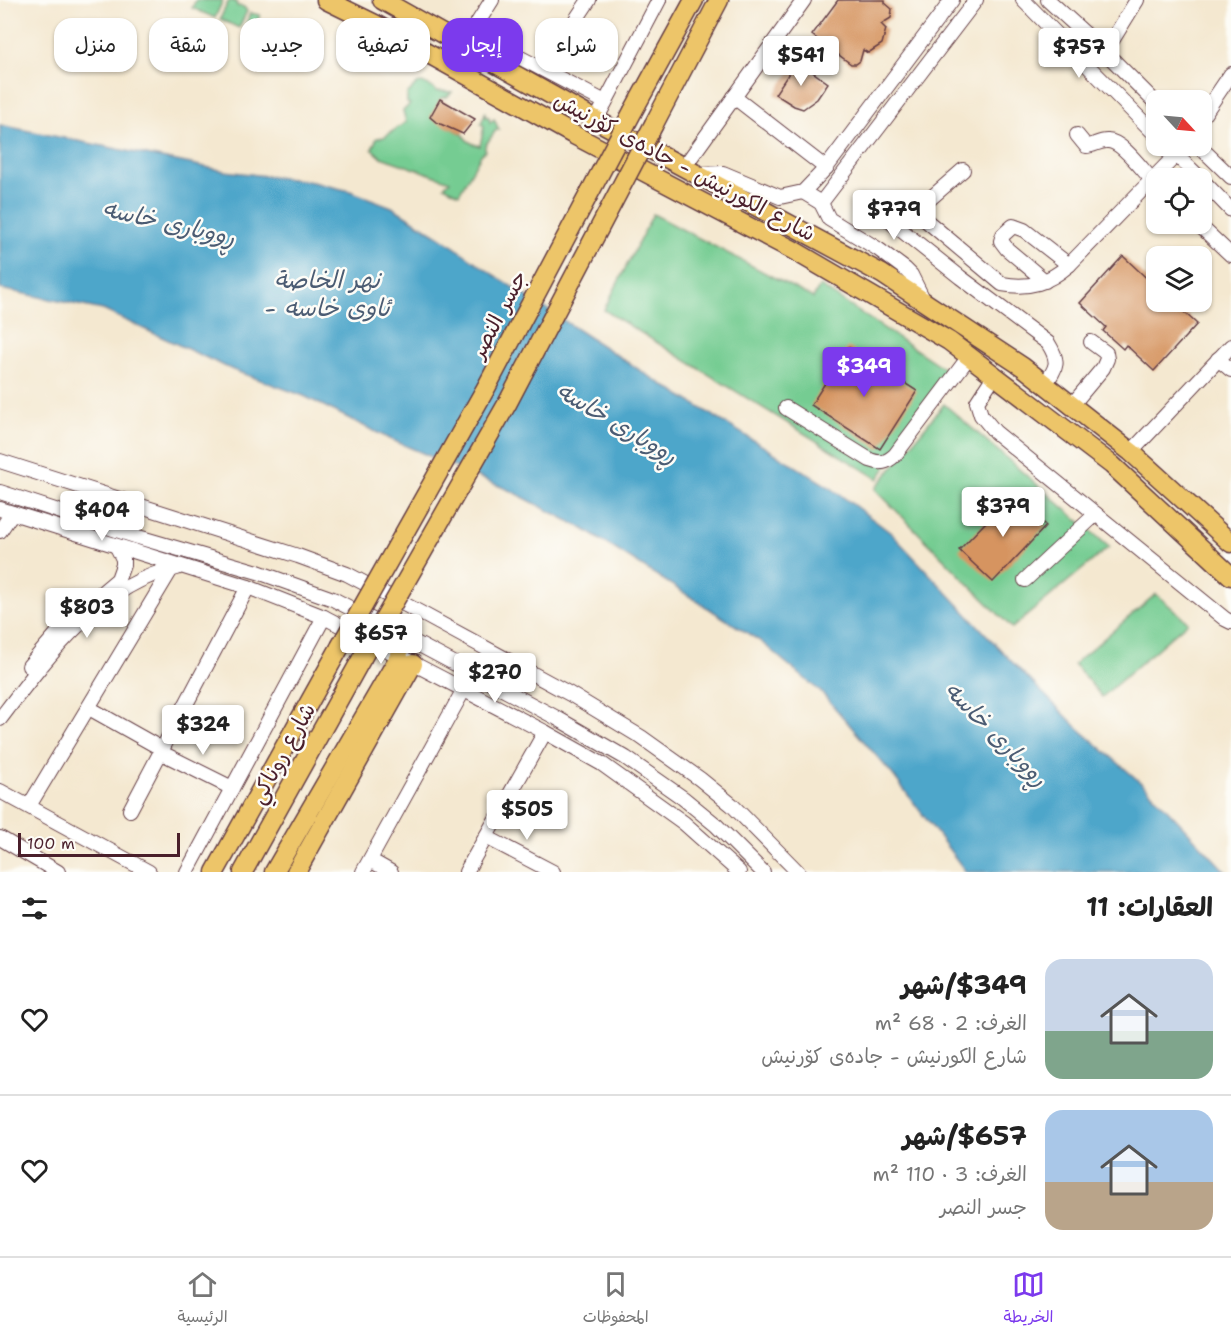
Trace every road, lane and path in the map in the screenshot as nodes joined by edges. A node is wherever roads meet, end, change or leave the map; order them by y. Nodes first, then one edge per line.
1 (326, 0) edge
2 (492, 0) edge
3 (589, 0) edge
4 (660, 0) edge
5 (694, 0) edge
6 (719, 0) edge
7 (804, 0) edge
8 (952, 0) edge
9 (976, 0) edge
10 (1023, 0) edge
11 (1048, 0) edge
12 (1137, 0) edge
13 (390, 2) edge
14 (480, 18) edge
15 (577, 18) edge
16 (442, 27) edge
17 (1105, 52) junction
18 (520, 72) edge
19 (549, 72) edge
20 (1231, 74) edge
21 (1146, 93) edge
22 (734, 97) junction
23 (605, 102) junction
24 (1212, 102) edge
25 (596, 120) junction
26 (1146, 125) edge
27 (1077, 135) dead end
28 (1178, 156) edge
29 (1209, 156) edge
30 (826, 168) junction
31 (1190, 168) edge
32 (692, 170) junction
33 (963, 170) dead end
34 (1146, 173) edge
35 (1231, 177) edge
36 (1146, 190) edge
37 (1212, 190) edge
38 (804, 192) junction
39 (821, 204) junction
40 (1231, 210) edge
41 (891, 222) dead end
42 (1209, 234) edge
43 (1231, 255) edge
44 (1070, 264) junction
45 (1045, 281) junction
46 (925, 303) junction
47 (1091, 342) dead end
48 (1231, 346) edge
49 (968, 358) junction
50 (1218, 359) junction
51 (1231, 370) edge
52 (994, 376) junction
53 (1045, 384) junction
54 (1071, 405) junction
55 (786, 408) dead end
56 (1131, 452) junction
57 (0, 460) edge
58 (0, 492) edge
59 (6, 511) edge
60 (1096, 514) junction
61 (0, 531) edge
62 (1229, 540) edge
63 (117, 547) junction
64 (213, 558) junction
65 (178, 567) junction
66 (209, 574) junction
67 (1231, 576) edge
68 (1025, 580) dead end
69 (248, 587) junction
70 (111, 592) junction
71 (324, 617) junction
72 (1231, 621) edge
73 (340, 647) joint
74 (406, 661) junction
75 (463, 690) junction
76 (488, 703) junction
77 (0, 705) edge
78 (533, 706) junction
79 (88, 708) junction
80 (0, 719) edge
81 (545, 732) junction
82 (161, 751) junction
83 (232, 788) junction
84 (0, 791) edge
85 (732, 805) junction
86 (29, 806) junction
87 (130, 810) dead end
88 (716, 825) junction
89 (486, 837) junction
90 (0, 838) edge
91 (366, 866) edge
92 (248, 867) edge
93 (58, 872) edge
94 (149, 872) edge
95 (187, 872) edge
96 (214, 872) edge
97 (274, 872) edge
98 (296, 872) edge
99 (391, 872) edge
100 (466, 872) edge
101 (553, 872) edge
102 (739, 872) edge
103 (763, 872) edge
104 (798, 872) edge

1 - 49 main road, شارع الكورنيش - جادەی کۆرنیش
2 - 14 street
3 - 15 street
4 - 23 street
5 - 73 main road, جسر النصر, bridge
6 - 92 main road, شارع روناكي, bridge
7 - 22 street
8 - 30 street
9 - 39 street
10 - 26 street
11 - 17 street
12 - 17 street
13 - 16 main road, شارع الكورنيش - جادەی کۆرنیش
17 - 21 street
18 - 25 main road, شارع الكورنيش - جادەی کۆرنیش
19 - 23 street
20 - 24 street
22 - 30 street
22 - 32 street
23 - 25 street
25 - 32 main road, شارع الكورنيش - جادەی کۆرنیش
27 - 34 street
28 - 31 street
29 - 35 street
30 - 38 street
32 - 38 street
32 - 46 main road, شارع الكورنيش - جادەی کۆرنیش
33 - 45 street
36 - 44 street
37 - 40 street
38 - 39 street
39 - 46 street
41 - 53 street
42 - 43 street
44 - 45 street
44 - 45 street
46 - 53 main road, شارع الكورنيش - جادەی کۆرنیش
47 - 54 street
48 - 50 street
49 - 52 main road, شارع الكورنيش - جادەی کۆرنیش
49 - 55 street
50 - 51 street
50 - 56 street
52 - 60 street
52 - 67 main road, شارع الكورنيش - جادەی کۆرنیش
53 - 54 main road, شارع الكورنيش - جادەی کۆرنیش
54 - 56 main road, شارع الكورنيش - جادەی کۆرنیش
56 - 62 main road, شارع الكورنيش - جادەی کۆرنیش
57 - 85 street
58 - 64 street
59 - 61 street
59 - 63 street
60 - 68 street
60 - 72 street
63 - 65 street
63 - 70 street
64 - 66 street
64 - 78 street
65 - 66 street
65 - 70 street
65 - 79 street
66 - 69 street
69 - 71 street
69 - 82 street
70 - 77 street
70 - 80 street
71 - 74 street
71 - 83 street
73 - 96 main road, شارع روناكي
74 - 75 street
74 - 97 main road
74 - 98 main road
75 - 76 street
75 - 91 street
76 - 78 street
76 - 81 street
78 - 88 street
79 - 82 street
79 - 86 street
81 - 89 street
81 - 102 street
82 - 83 street
82 - 87 street
83 - 95 street
84 - 86 street
85 - 88 street
85 - 104 street
86 - 94 street
88 - 103 street
89 - 100 street
89 - 101 street
90 - 93 street
91 - 99 street

